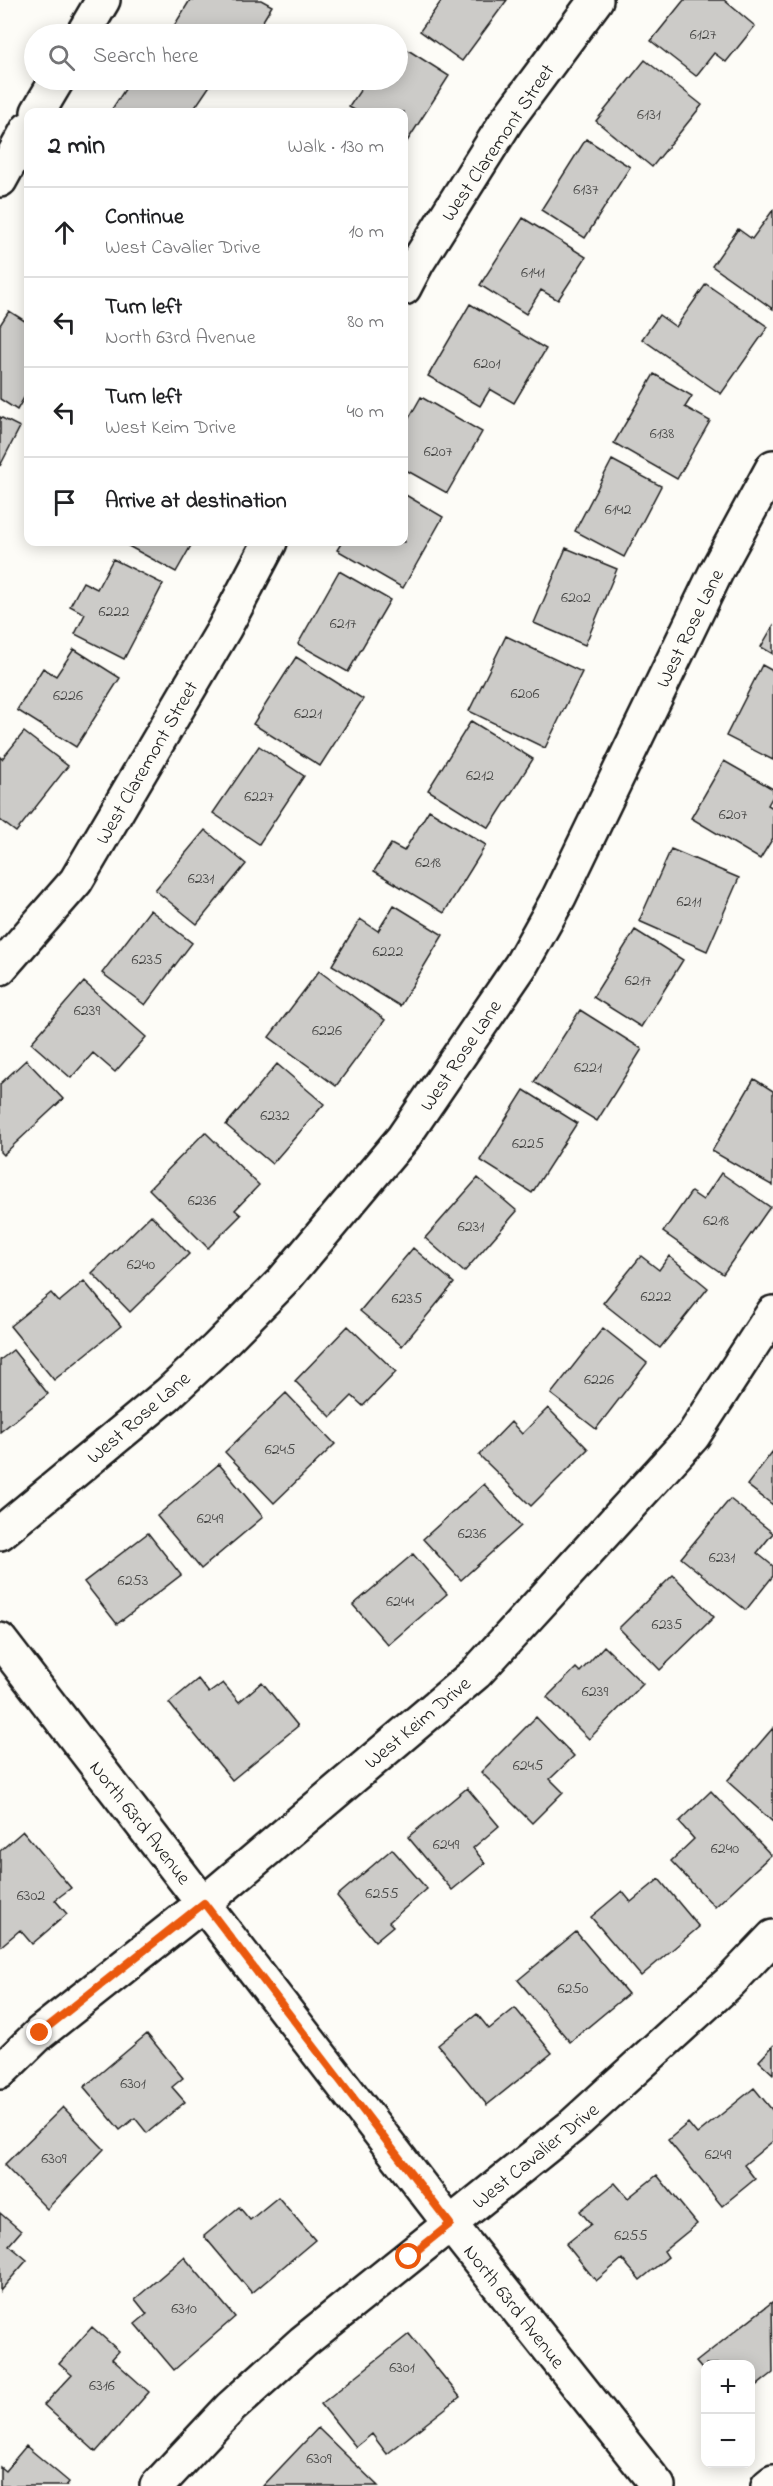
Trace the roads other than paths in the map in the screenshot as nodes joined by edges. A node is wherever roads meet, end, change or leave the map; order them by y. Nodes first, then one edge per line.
1 (103, 0) edge
2 (596, 0) edge
3 (89, 24) edge
4 (51, 90) edge
5 (40, 108) edge
6 (24, 136) edge
7 (0, 180) edge
8 (408, 280) edge
9 (773, 467) edge
10 (268, 546) edge
11 (0, 968) edge
12 (773, 1313) edge
13 (0, 1533) edge
14 (0, 1640) edge
15 (204, 1903) junction
16 (773, 1937) edge
17 (0, 2072) edge
18 (450, 2224) junction
19 (773, 2482) edge
20 (157, 2486) edge
21 (658, 2486) edge
22 (768, 2486) edge

1 - 3 street
2 - 8 street, West Claremont Street
4 - 5 street
6 - 7 street
9 - 13 street, West Rose Lane
10 - 11 street, West Claremont Street
12 - 15 street, West Keim Drive
14 - 15 street, North 63rd Avenue
15 - 17 street, West Keim Drive
15 - 18 street, North 63rd Avenue
16 - 18 street, West Cavalier Drive
18 - 20 street, West Cavalier Drive
18 - 21 street, North 63rd Avenue
19 - 22 street

